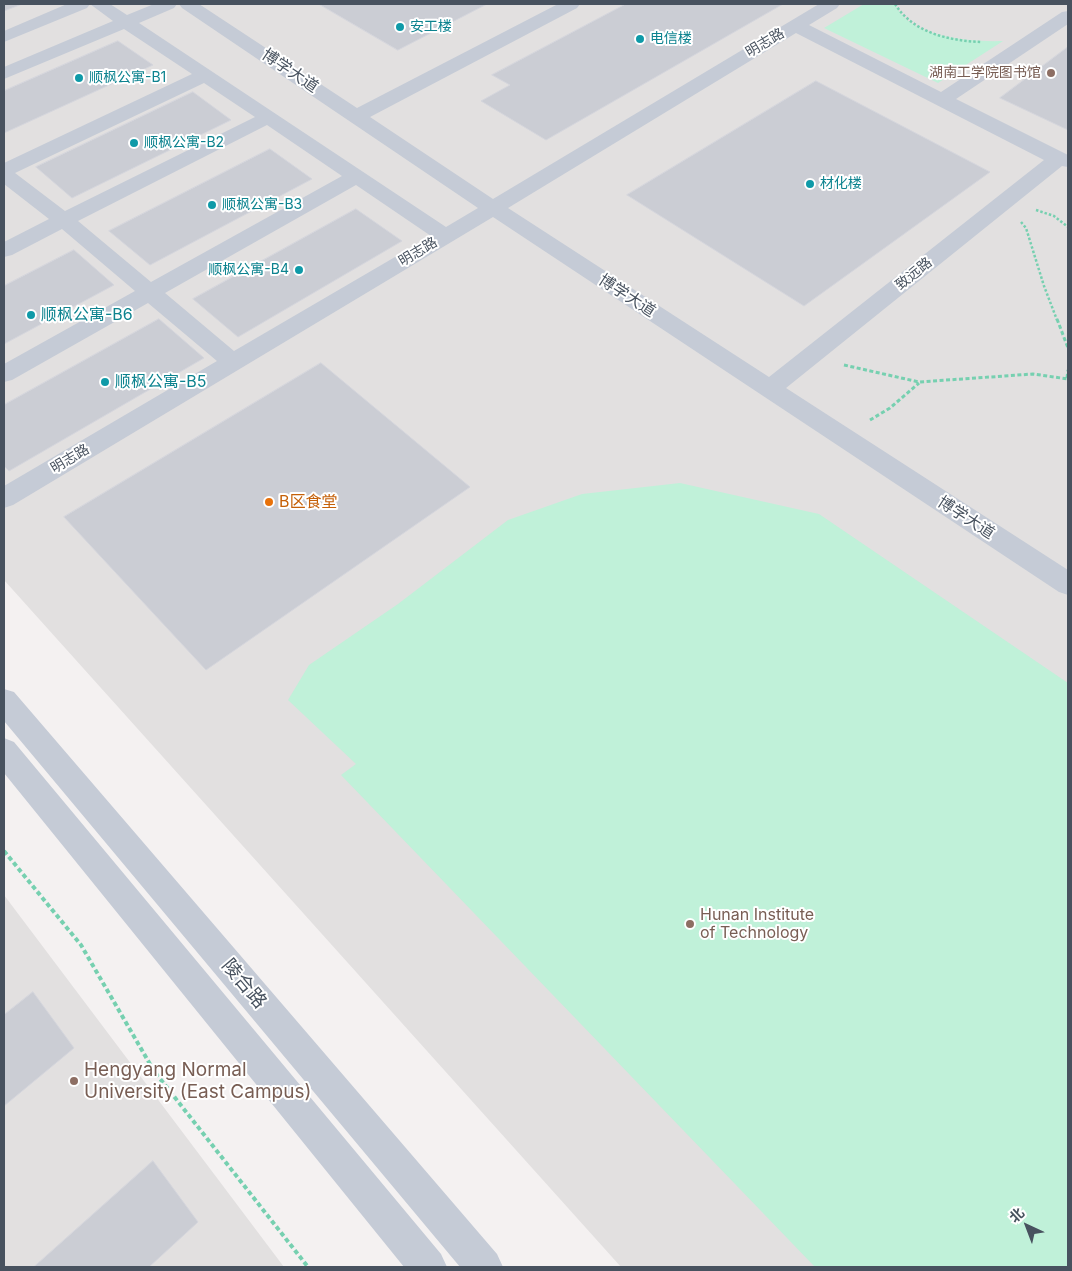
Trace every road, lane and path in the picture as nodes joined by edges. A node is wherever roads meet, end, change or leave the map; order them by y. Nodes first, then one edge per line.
1 (81, 4) edge
2 (99, 4) edge
3 (168, 4) edge
4 (188, 4) edge
5 (571, 4) edge
6 (832, 4) edge
7 (895, 4) edge
8 (1068, 16) edge
9 (126, 22) junction
10 (795, 25) junction
11 (4, 37) edge
12 (986, 42) dead end
13 (4, 74) edge
14 (205, 75) junction
15 (942, 100) junction
16 (357, 116) junction
17 (269, 118) junction
18 (1063, 160) edge
19 (4, 170) edge
20 (4, 174) edge
21 (357, 176) junction
22 (1004, 202) junction
23 (493, 208) junction
24 (64, 220) junction
25 (446, 236) junction
26 (4, 250) edge
27 (150, 292) junction
28 (1068, 348) edge
29 (810, 357) junction
30 (233, 362) junction
31 (1068, 370) edge
32 (4, 374) edge
33 (1068, 379) edge
34 (919, 382) junction
35 (770, 389) junction
36 (842, 436) junction
37 (4, 498) edge
38 (1068, 584) edge
39 (4, 701) edge
40 (4, 751) edge
41 (4, 851) edge
42 (308, 1267) edge
43 (428, 1267) edge
44 (484, 1267) edge

1 - 11 street
2 - 9 street
3 - 9 street
4 - 16 street, 博学大道
5 - 16 street
6 - 10 street, 明志路
7 - 12 path
8 - 15 street
9 - 13 street
9 - 14 street
10 - 15 street
10 - 23 street, 明志路
14 - 17 street
14 - 19 street
15 - 18 street
16 - 23 street, 博学大道
17 - 21 street
17 - 24 street
18 - 22 street, 致远路
20 - 24 street
21 - 25 street
21 - 27 street
22 - 28 path
22 - 29 street, 致远路
23 - 25 street, 明志路
23 - 35 street, 博学大道
24 - 26 street
24 - 27 street
25 - 30 street, 明志路
27 - 30 street
27 - 32 street
29 - 34 path
29 - 35 street, 致远路
30 - 37 street, 明志路
31 - 33 path
33 - 34 path
34 - 36 path
35 - 36 street, 博学大道
36 - 38 street, 博学大道
39 - 44 street, 陵合路
40 - 43 street
41 - 42 path

